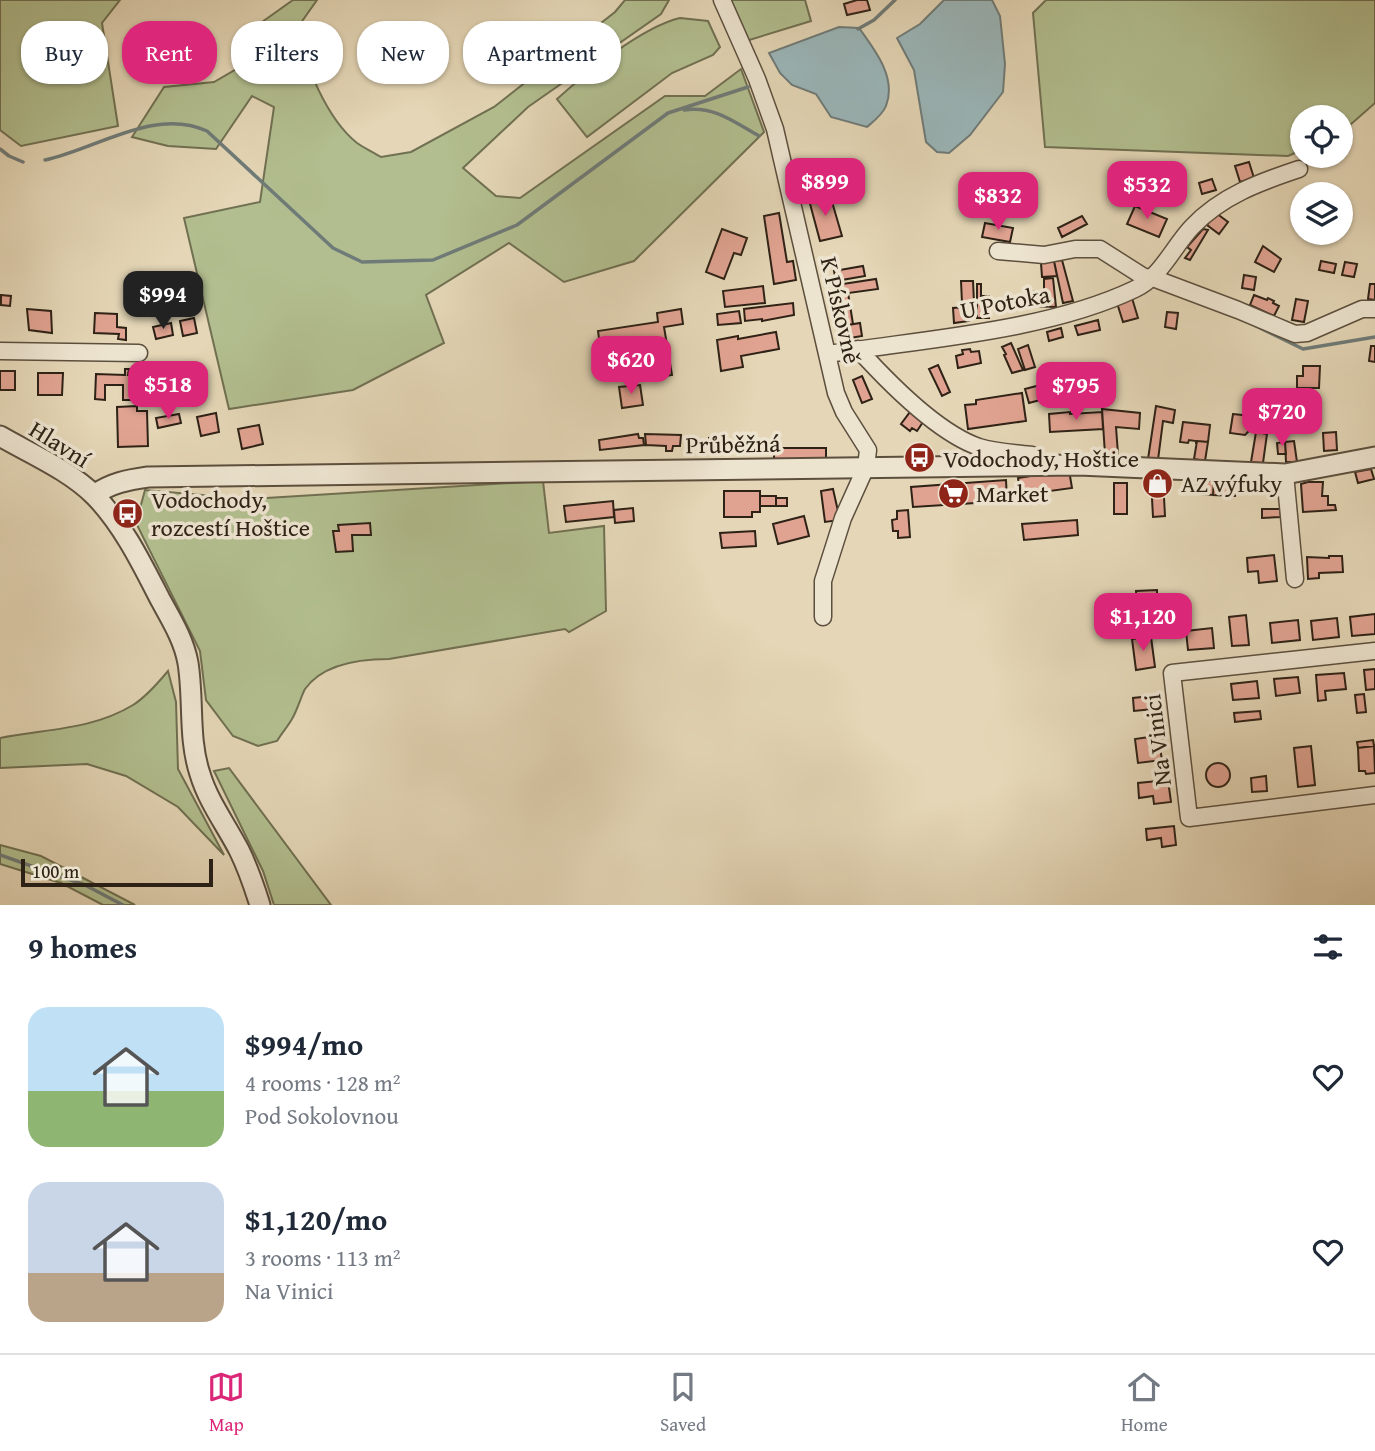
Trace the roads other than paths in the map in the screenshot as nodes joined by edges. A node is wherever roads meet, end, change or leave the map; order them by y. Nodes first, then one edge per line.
1 (722, 0) edge
2 (1299, 169) dead end
3 (998, 251) dead end
4 (1153, 278) junction
5 (1375, 309) edge
6 (858, 349) junction
7 (0, 351) edge
8 (139, 353) dead end
9 (828, 354) junction
10 (0, 436) edge
11 (1375, 457) edge
12 (1040, 466) junction
13 (866, 467) junction
14 (1285, 474) junction
15 (94, 495) junction
16 (1295, 579) dead end
17 (823, 617) dead end
18 (1375, 651) edge
19 (1375, 795) edge
20 (260, 905) edge

1 - 9 street, K Pískovně
2 - 4 street
3 - 4 street, U Potoka
4 - 5 street, U Potoka
4 - 6 street, U Potoka
6 - 9 street, U Potoka
6 - 12 street
7 - 8 street
9 - 13 street, K Pískovně
10 - 15 street, Hlavní
11 - 14 street, Průběžná
12 - 13 street, Průběžná
12 - 14 street, Průběžná
13 - 15 street, Průběžná
13 - 17 street
14 - 16 street
15 - 20 street, Hlavní
18 - 19 street, Na Vinici

